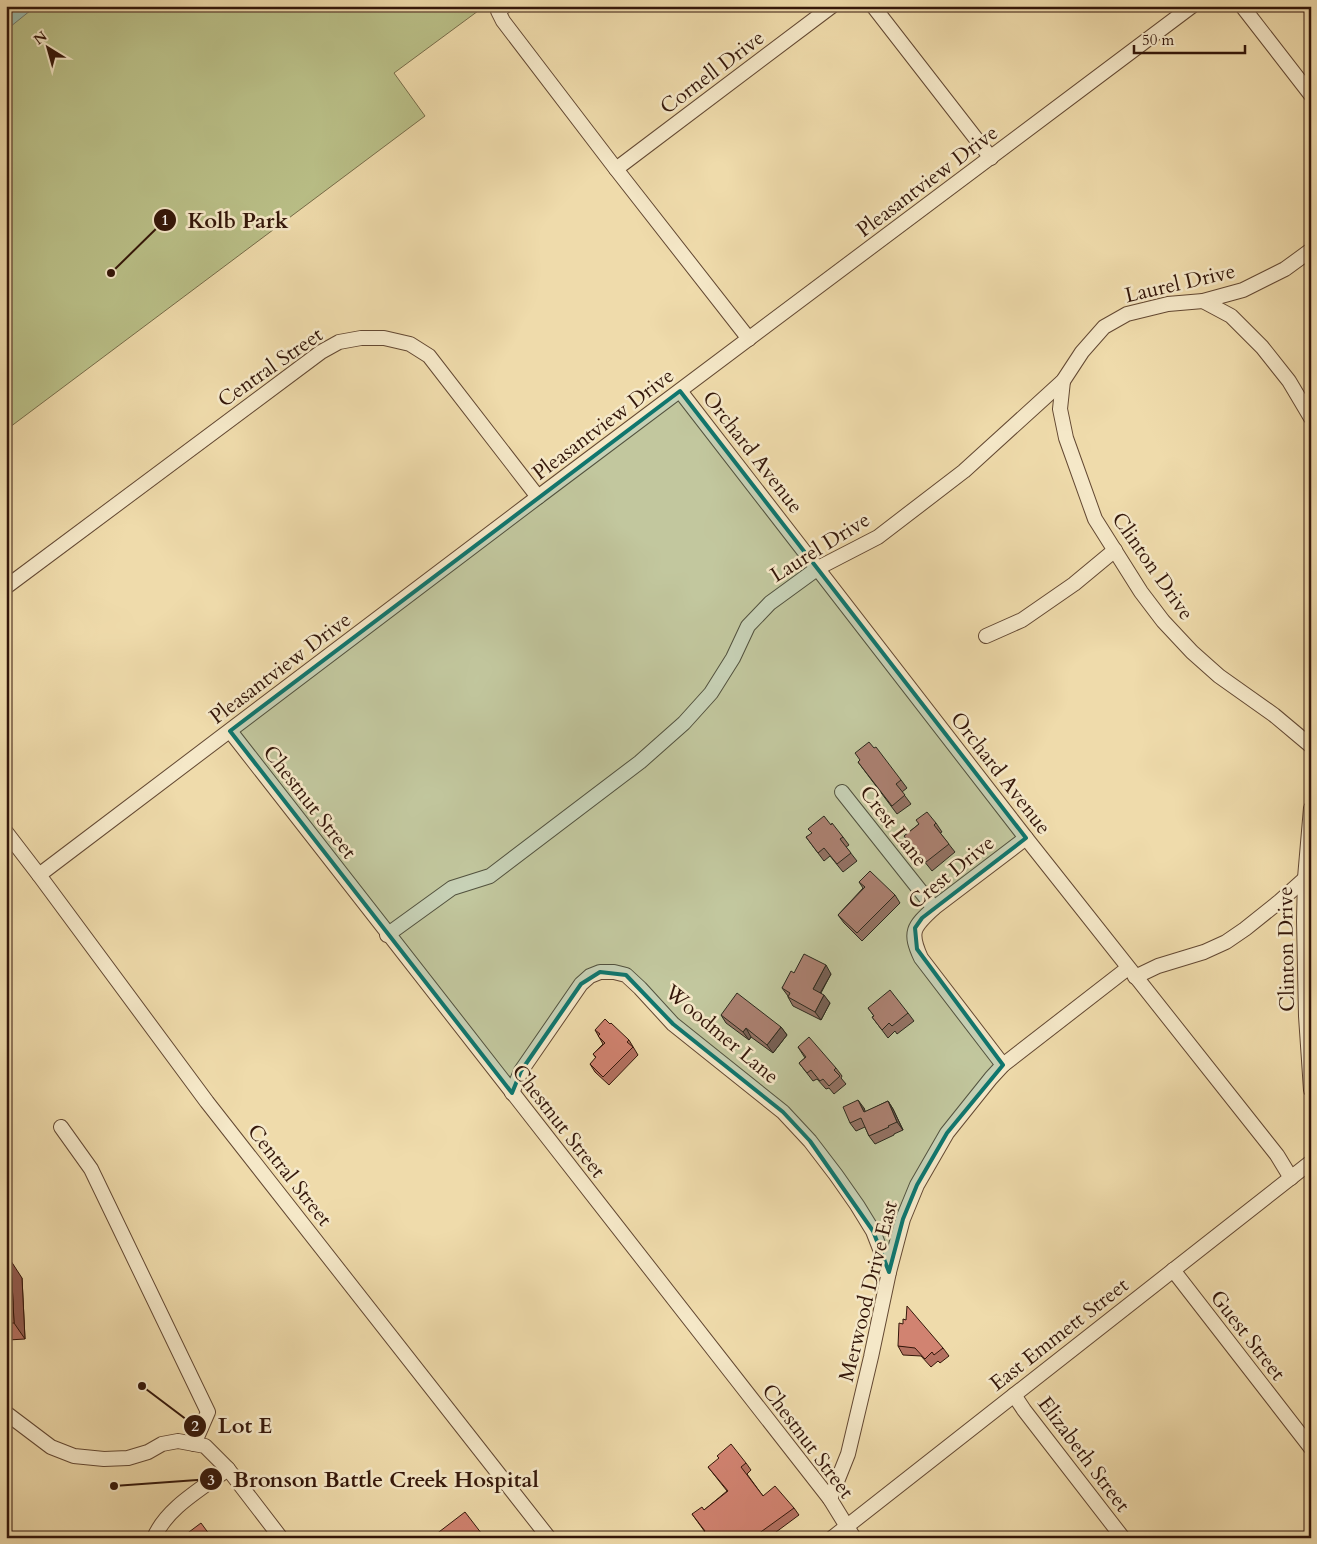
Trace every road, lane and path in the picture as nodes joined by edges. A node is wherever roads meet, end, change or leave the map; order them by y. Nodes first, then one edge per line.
1 (832, 6) edge
2 (873, 6) edge
3 (1192, 6) edge
4 (1242, 6) edge
5 (502, 9) edge
6 (1311, 96) edge
7 (992, 158) junction
8 (616, 169) junction
9 (1311, 250) edge
10 (1203, 301) junction
11 (750, 339) junction
12 (1063, 380) junction
13 (680, 391) junction
14 (1311, 418) edge
15 (538, 497) junction
16 (1115, 550) junction
17 (818, 568) junction
18 (6, 587) edge
19 (986, 636) dead end
20 (230, 731) junction
21 (1311, 746) edge
22 (842, 792) dead end
23 (1311, 808) edge
24 (6, 832) edge
25 (1026, 838) junction
26 (40, 874) junction
27 (1308, 876) edge
28 (934, 908) junction
29 (387, 935) junction
30 (1131, 973) junction
31 (1003, 1066) junction
32 (1311, 1090) edge
33 (512, 1093) junction
34 (62, 1127) dead end
35 (1311, 1162) edge
36 (1291, 1178) junction
37 (1173, 1270) junction
38 (889, 1272) junction
39 (1014, 1395) junction
40 (6, 1413) edge
41 (194, 1444) junction
42 (1311, 1448) edge
43 (228, 1469) junction
44 (830, 1499) junction
45 (850, 1532) edge
46 (154, 1538) edge
47 (281, 1538) edge
48 (549, 1538) edge
49 (832, 1538) edge
50 (1123, 1538) edge

1 - 8 street, Cornell Drive
2 - 7 street
3 - 7 street, Pleasantview Drive
4 - 6 street
5 - 8 street
7 - 11 street, Pleasantview Drive
8 - 11 street
9 - 10 street, Laurel Drive
10 - 12 street, Laurel Drive
10 - 14 street
11 - 13 street, Pleasantview Drive
12 - 16 street, Clinton Drive
12 - 17 street, Laurel Drive
13 - 15 street, Pleasantview Drive
13 - 17 street, Orchard Avenue
15 - 18 street, Central Street
15 - 20 street, Pleasantview Drive
16 - 19 street
16 - 21 street, Clinton Drive
17 - 25 street, Orchard Avenue
17 - 29 street, Laurel Drive
20 - 26 street, Pleasantview Drive
20 - 29 street, Chestnut Street
22 - 28 street, Crest Lane
23 - 27 street, Clinton Drive
24 - 26 street, Central Street
25 - 28 street, Crest Drive
25 - 30 street, Orchard Avenue
26 - 48 street, Central Street
27 - 30 street, Merwood Drive East
27 - 32 street, Clinton Drive
28 - 31 street, Crest Drive
29 - 33 street, Chestnut Street
30 - 31 street, Merwood Drive East
30 - 36 street, Orchard Avenue
31 - 38 street, Merwood Drive East
33 - 38 street, Woodmer Lane
33 - 44 street, Chestnut Street
34 - 41 street
35 - 36 street, East Emmett Street
36 - 37 street, East Emmett Street
37 - 39 street, East Emmett Street
37 - 42 street, Guest Street
38 - 44 street, Merwood Drive East
39 - 45 street, East Emmett Street
39 - 50 street, Elizabeth Street
40 - 41 street
41 - 43 street
43 - 46 street
43 - 47 street
44 - 45 street, Chestnut Street
45 - 49 street, East Emmett Street

